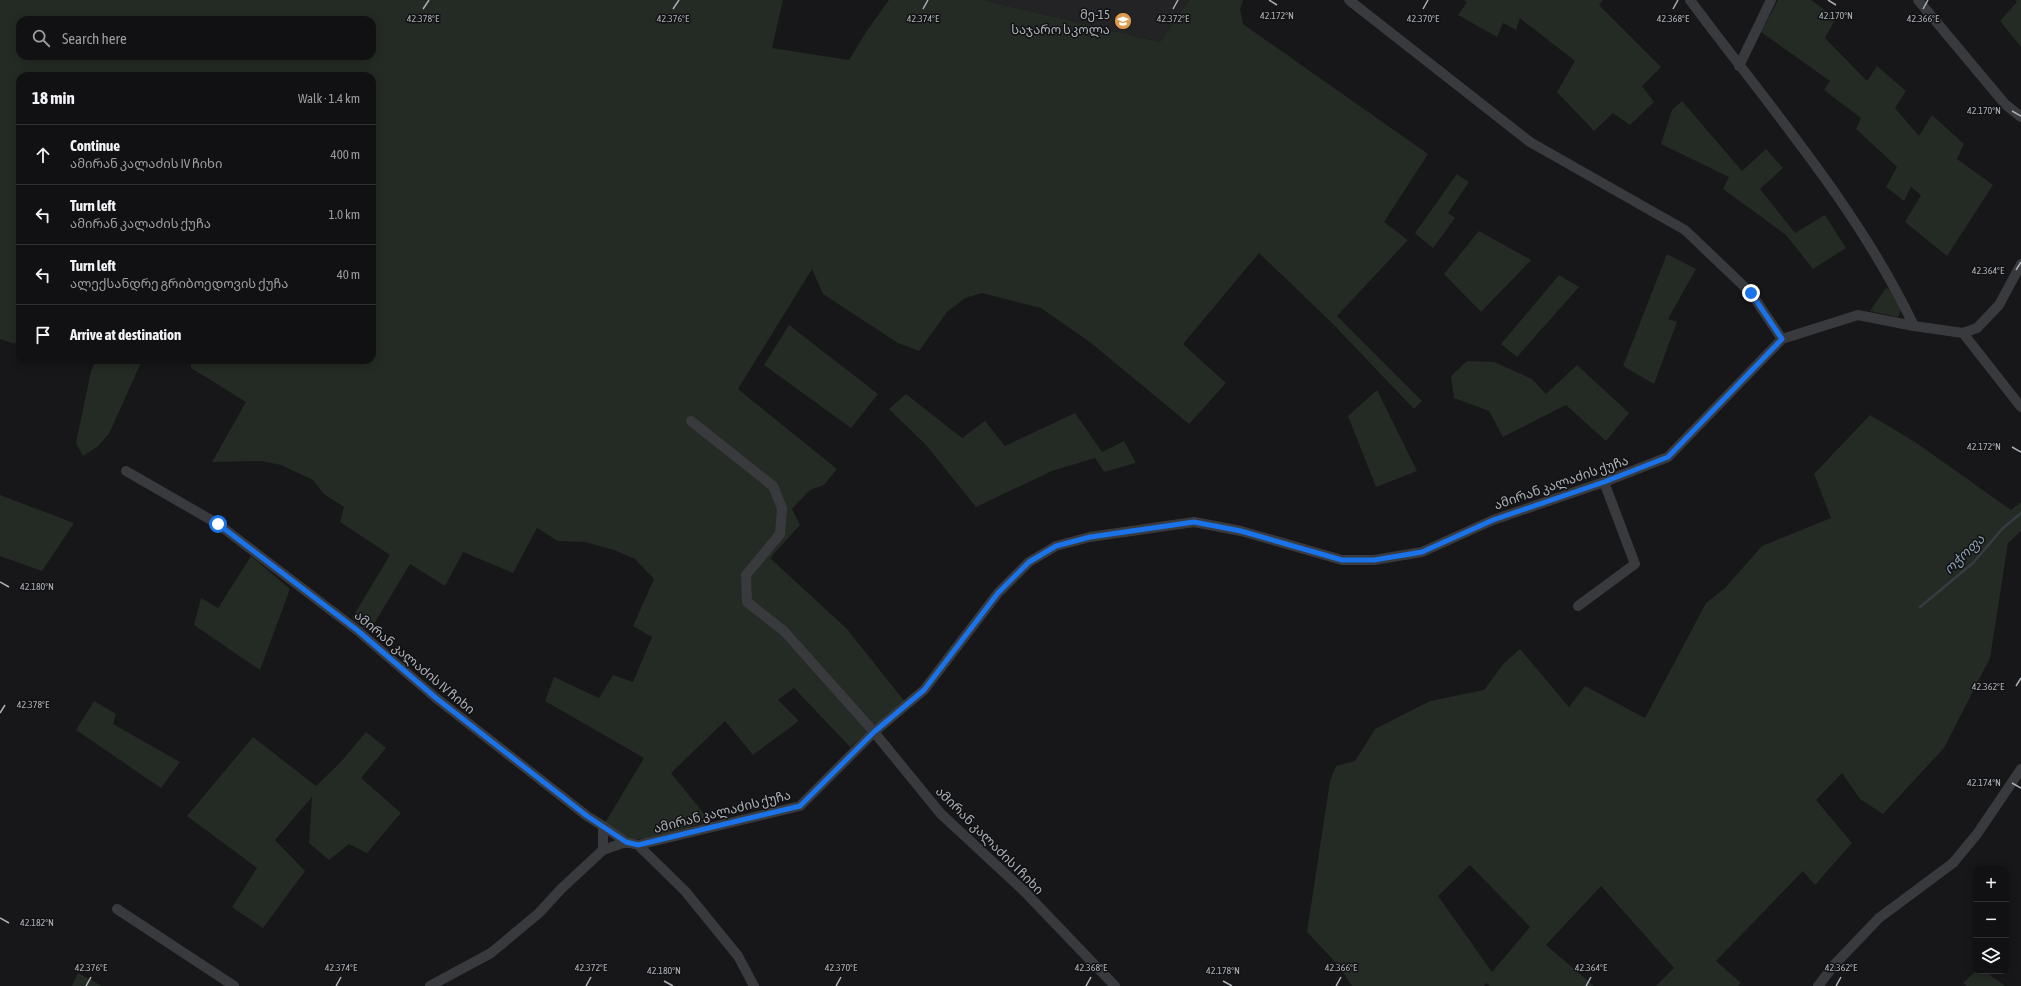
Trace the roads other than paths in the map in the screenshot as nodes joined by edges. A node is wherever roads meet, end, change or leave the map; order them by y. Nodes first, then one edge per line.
1 (1348, 0) edge
2 (1690, 0) edge
3 (1772, 0) edge
4 (1918, 0) edge
5 (1739, 66) junction
6 (2021, 117) edge
7 (2021, 264) edge
8 (1914, 326) junction
9 (1963, 333) junction
10 (1782, 339) junction
11 (2021, 407) edge
12 (691, 421) dead end
13 (126, 471) dead end
14 (1604, 482) junction
15 (1578, 606) dead end
16 (874, 732) junction
17 (2021, 769) edge
18 (603, 826) junction
19 (626, 842) junction
20 (638, 845) junction
21 (603, 850) junction
22 (117, 910) dead end
23 (234, 986) edge
24 (430, 986) edge
25 (754, 986) edge
26 (1115, 986) edge
27 (1818, 986) edge

1 - 10 street
2 - 5 street
3 - 5 street
4 - 6 street
5 - 8 street
7 - 9 street
8 - 9 street, ამირან კალაძის ქუჩა
8 - 10 street, ამირან კალაძის ქუჩა
9 - 11 street
10 - 14 street, ამირან კალაძის ქუჩა
12 - 16 street, ამირან კალაძის I ჩიხი
13 - 18 street, ამირან კალაძის IV ჩიხი
14 - 15 street
14 - 16 street, ამირან კალაძის ქუჩა
16 - 20 street, ამირან კალაძის ქუჩა
16 - 26 street, ამირან კალაძის I ჩიხი
17 - 27 street
18 - 19 street, ამირან კალაძის IV ჩიხი
18 - 21 street
19 - 20 street, ამირან კალაძის ქუჩა
19 - 21 street
20 - 25 street
21 - 24 street
22 - 23 street

